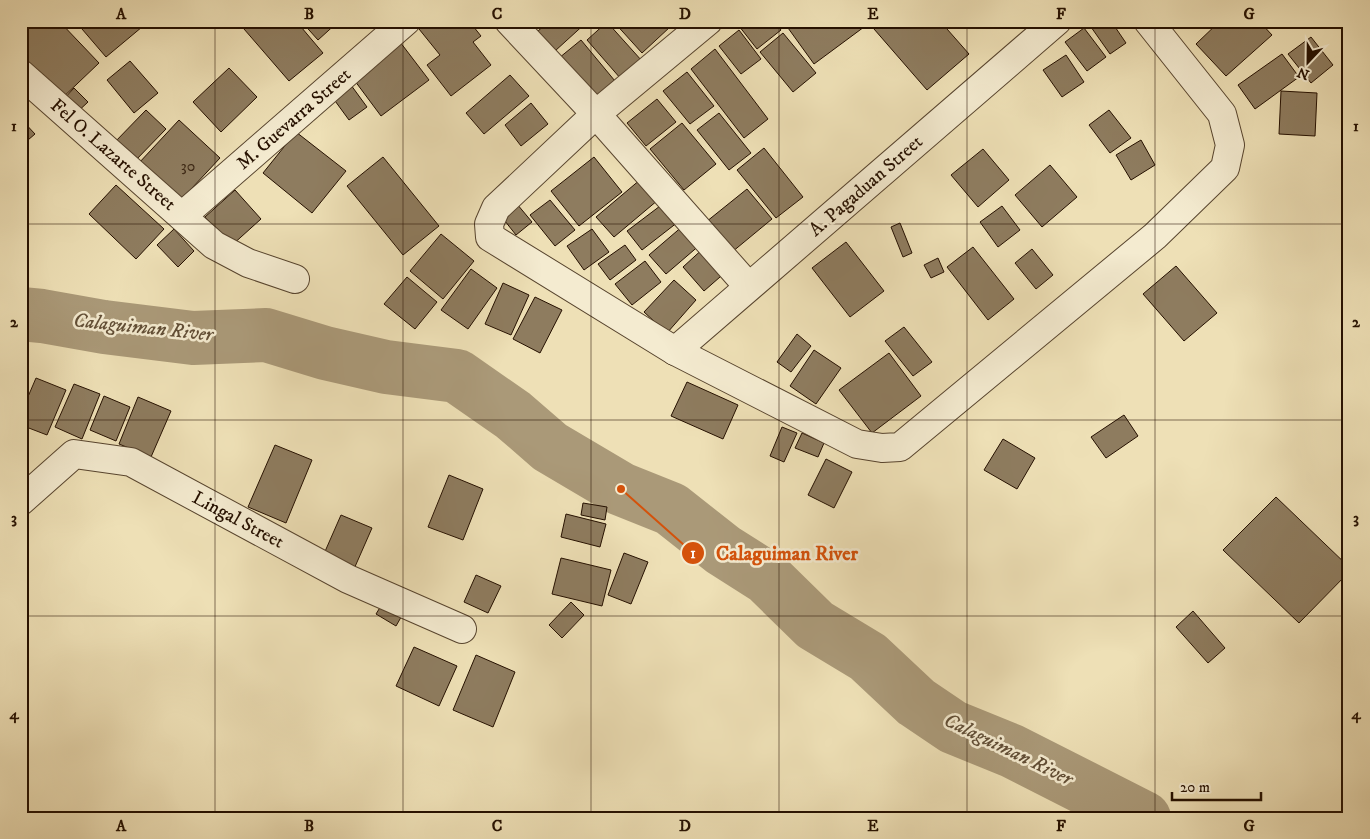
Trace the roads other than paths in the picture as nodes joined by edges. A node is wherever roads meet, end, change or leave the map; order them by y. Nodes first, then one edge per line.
1 (406, 21) edge
2 (509, 21) edge
3 (708, 21) edge
4 (1057, 21) edge
5 (1148, 21) edge
6 (21, 74) edge
7 (596, 114) junction
8 (182, 216) junction
9 (295, 279) dead end
10 (748, 286) junction
11 (674, 350) junction
12 (21, 501) edge
13 (462, 629) dead end

1 - 8 street, M. Guevarra Street
2 - 7 street
3 - 7 street
4 - 10 street, A. Pagaduan Street
5 - 11 street
6 - 8 street, Fel O. Lazarte Street
7 - 10 street
7 - 11 street
8 - 9 street, Fel O. Lazarte Street
10 - 11 street, A. Pagaduan Street
12 - 13 street, Lingal Street

